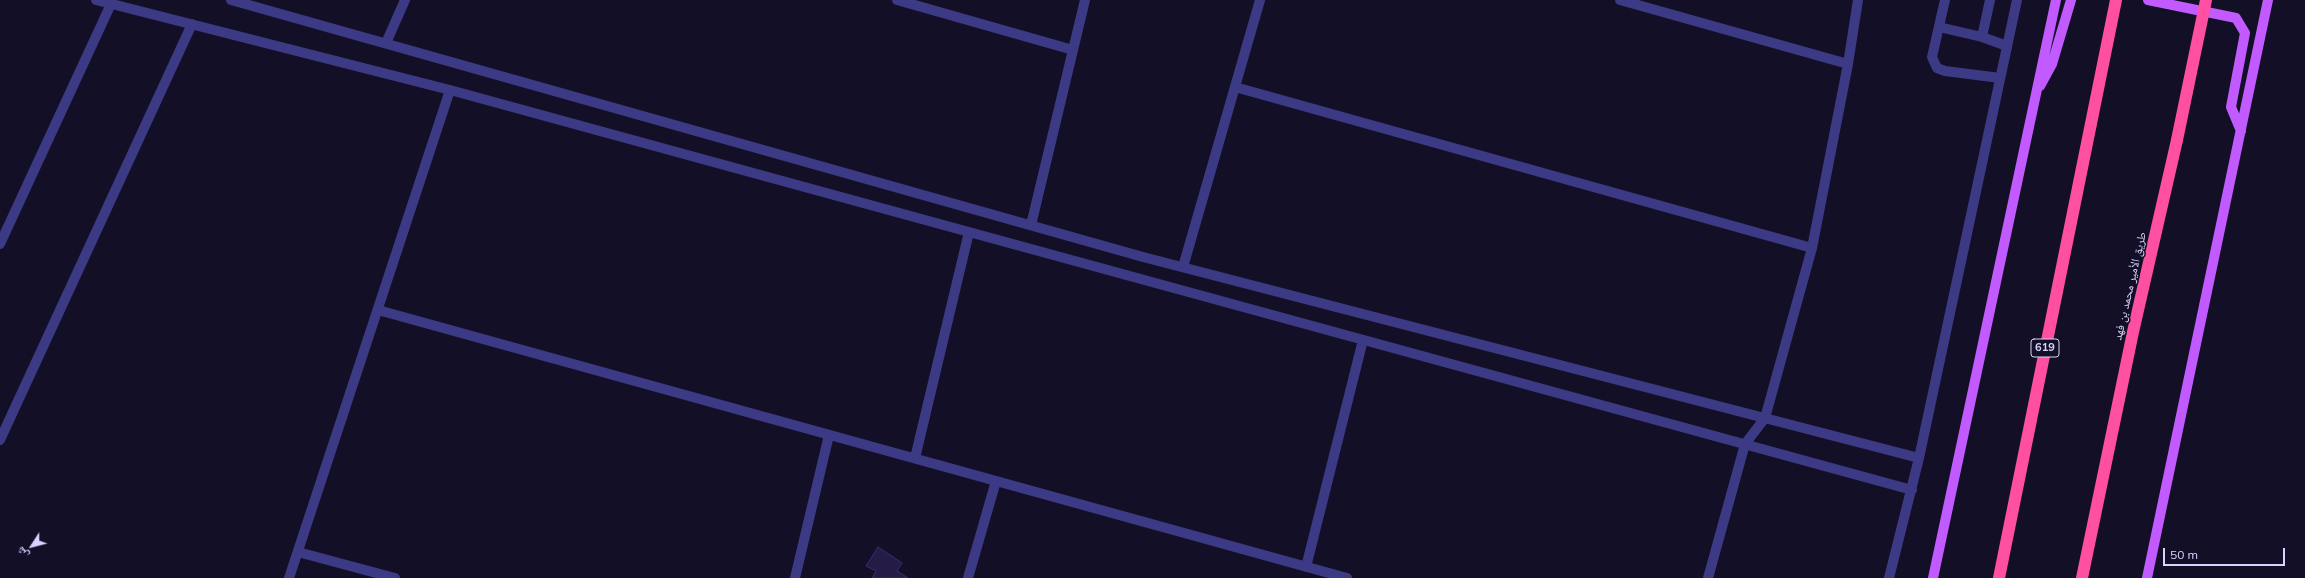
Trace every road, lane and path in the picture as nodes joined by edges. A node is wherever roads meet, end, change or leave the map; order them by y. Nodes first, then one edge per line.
1 (96, 0) edge
2 (231, 0) edge
3 (405, 0) edge
4 (897, 0) edge
5 (1085, 0) edge
6 (1260, 0) edge
7 (1620, 0) edge
8 (1858, 0) edge
9 (1945, 0) edge
10 (1990, 0) edge
11 (2017, 0) edge
12 (2056, 0) edge
13 (2071, 0) edge
14 (2116, 0) edge
15 (2148, 0) edge
16 (2206, 0) edge
17 (2268, 0) edge
18 (111, 4) junction
19 (192, 24) junction
20 (1939, 27) junction
21 (1982, 37) junction
22 (386, 44) junction
23 (2007, 46) junction
24 (1073, 50) junction
25 (1848, 64) junction
26 (2000, 78) junction
27 (1235, 87) junction
28 (450, 90) junction
29 (2034, 95) junction
30 (2241, 132) junction
31 (1031, 225) junction
32 (969, 232) junction
33 (0, 244) edge
34 (1812, 248) junction
35 (1183, 267) junction
36 (378, 310) junction
37 (1364, 340) junction
38 (1765, 418) junction
39 (829, 435) junction
40 (0, 440) edge
41 (1745, 444) junction
42 (915, 458) junction
43 (1920, 458) junction
44 (996, 481) junction
45 (1912, 490) junction
46 (298, 552) junction
47 (1306, 567) junction
48 (289, 578) edge
49 (395, 578) edge
50 (795, 578) edge
51 (968, 578) edge
52 (1347, 578) edge
53 (1708, 578) edge
54 (1889, 578) edge
55 (1934, 578) edge
56 (1999, 578) edge
57 (2083, 578) edge
58 (2147, 578) edge

1 - 18 street
2 - 22 street
3 - 22 street
4 - 24 street
5 - 24 street
6 - 27 street
7 - 25 street
8 - 25 street
9 - 20 street
10 - 21 street
11 - 23 street
12 - 29 main road
13 - 29 main road
14 - 56 highway, 619
15 - 30 main road
16 - 57 highway, طريق الأمير محمد بن فهد, bridge
17 - 30 main road
18 - 19 street
18 - 33 street
19 - 28 street
19 - 40 street
20 - 21 street
20 - 26 street
21 - 23 street
22 - 31 street
23 - 26 street
24 - 31 street
25 - 34 street
26 - 43 street
27 - 34 street
27 - 35 street
28 - 32 street
28 - 36 street
29 - 55 main road
30 - 58 main road
31 - 35 street
32 - 37 street
32 - 42 street
34 - 38 street
35 - 38 street
36 - 39 street
36 - 46 street
37 - 41 street
37 - 47 street
38 - 41 street
38 - 43 street
39 - 42 street
39 - 50 street
41 - 45 street
41 - 53 street
42 - 44 street
43 - 45 street
44 - 47 street
44 - 51 street
45 - 54 street
46 - 48 street
46 - 49 street
47 - 52 street

